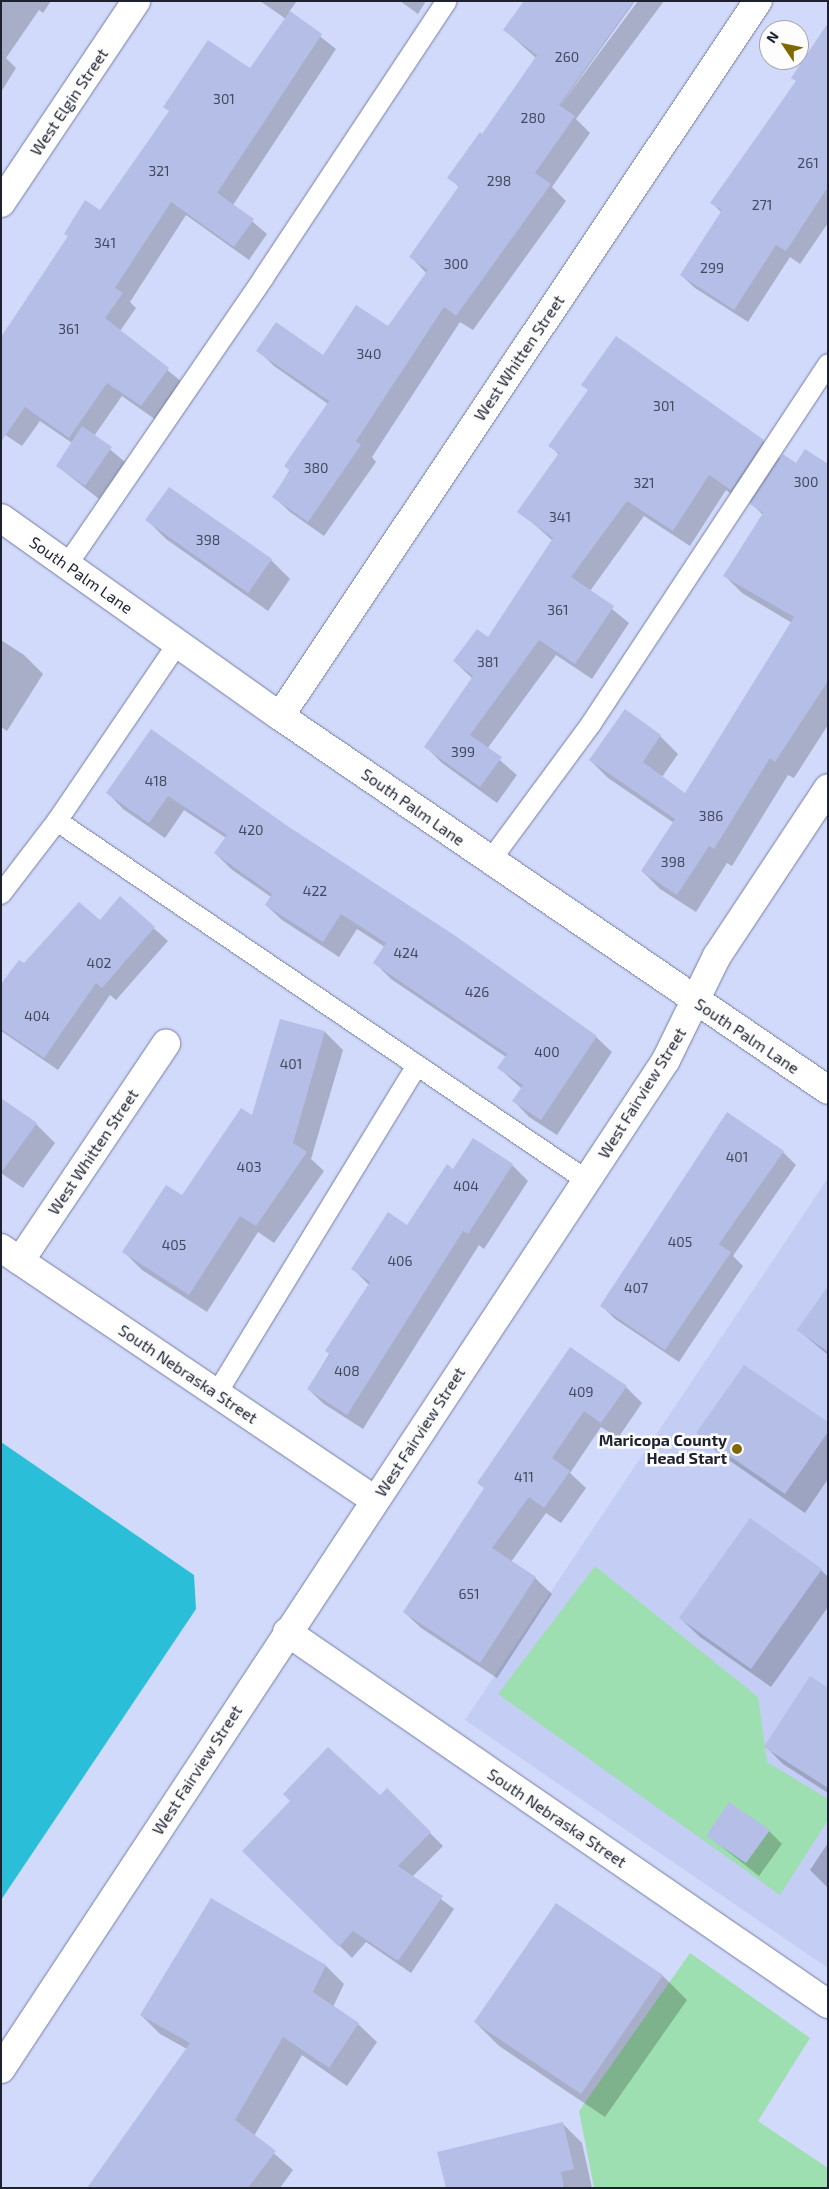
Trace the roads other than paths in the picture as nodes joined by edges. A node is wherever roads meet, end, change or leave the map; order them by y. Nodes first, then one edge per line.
1 (136, 1) edge
2 (447, 1) edge
3 (758, 1) edge
4 (1, 203) edge
5 (828, 364) edge
6 (1, 518) edge
7 (67, 565) junction
8 (178, 644) junction
9 (280, 716) junction
10 (828, 788) edge
11 (57, 820) junction
12 (490, 861) junction
13 (1, 894) edge
14 (696, 1001) junction
15 (166, 1044) dead end
16 (417, 1065) junction
17 (828, 1090) edge
18 (586, 1180) junction
19 (11, 1255) edge
20 (217, 1393) junction
21 (374, 1500) junction
22 (286, 1632) junction
23 (828, 2004) edge
24 (1, 2069) edge

1 - 4 street, West Elgin Street
2 - 7 lane
3 - 9 street, West Whitten Street
5 - 12 lane
6 - 7 street, South Palm Lane
7 - 8 street, South Palm Lane
8 - 9 street, South Palm Lane
8 - 11 lane
9 - 12 street, South Palm Lane
10 - 14 street, West Fairview Street
11 - 13 lane
11 - 16 lane
12 - 14 street, South Palm Lane
14 - 17 street, South Palm Lane
14 - 18 street, West Fairview Street
15 - 19 street, West Whitten Street
16 - 18 lane
16 - 20 lane
18 - 21 street, West Fairview Street
19 - 20 street, South Nebraska Street
20 - 21 street, South Nebraska Street
21 - 22 street, West Fairview Street
22 - 23 street, South Nebraska Street
22 - 24 street, West Fairview Street

